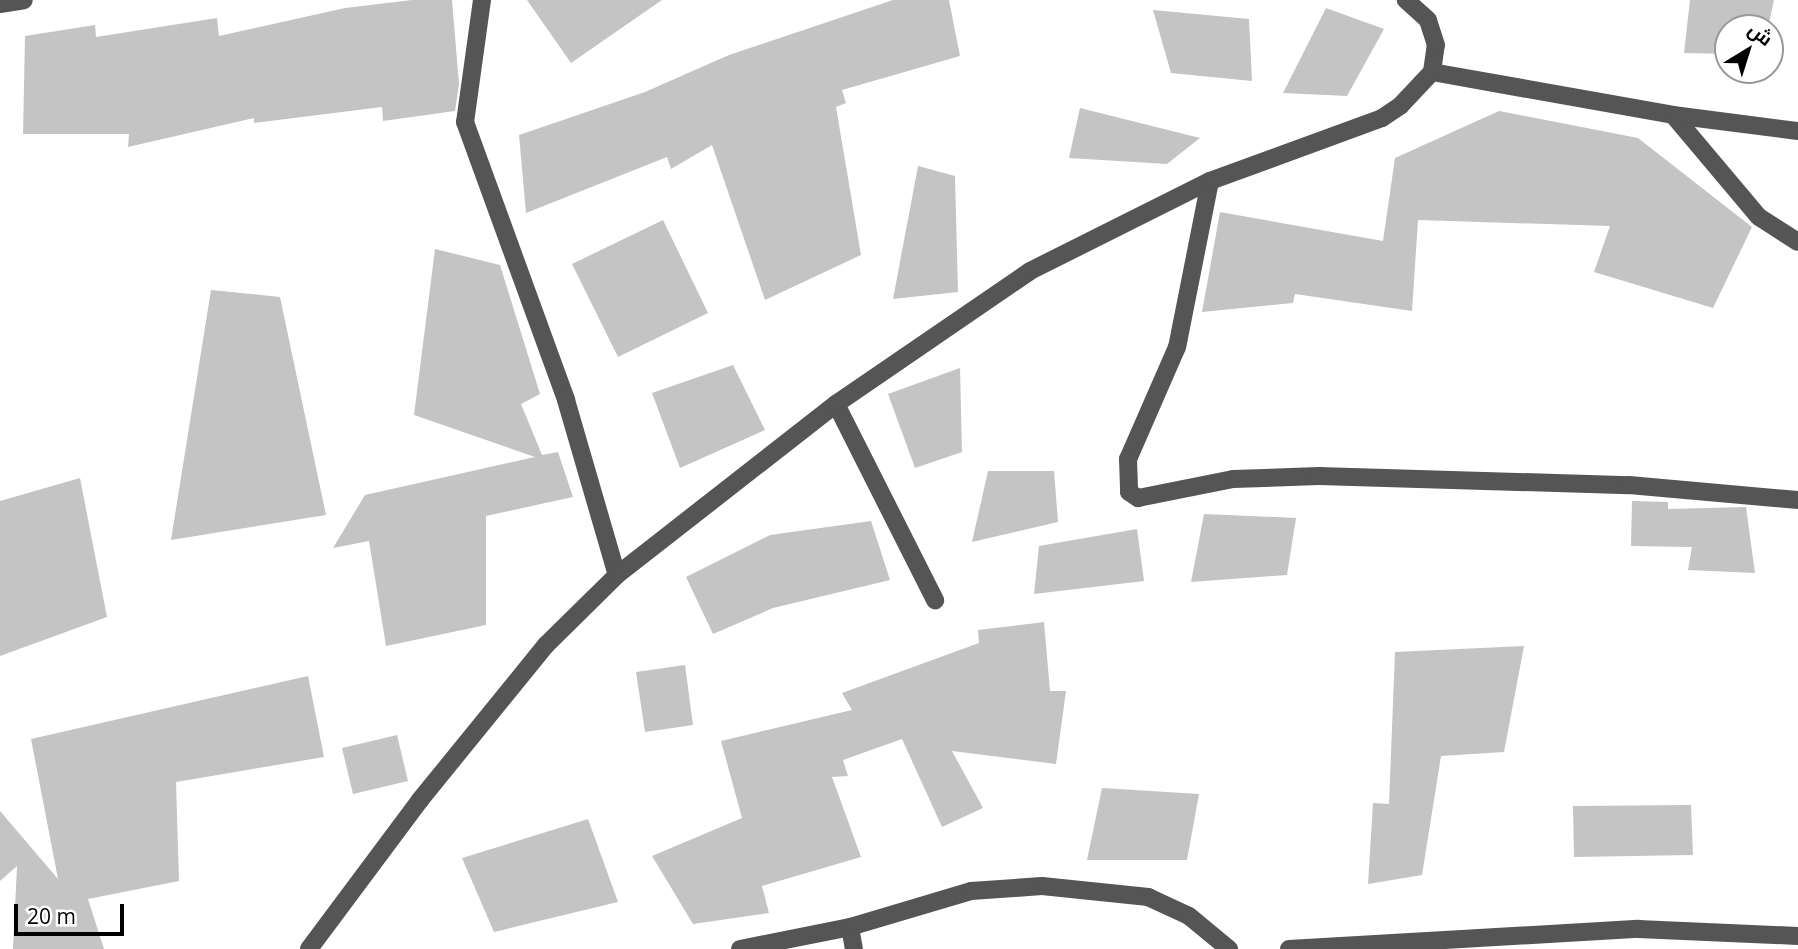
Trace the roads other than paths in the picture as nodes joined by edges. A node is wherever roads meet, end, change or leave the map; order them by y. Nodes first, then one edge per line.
1 (24, 0) edge
2 (482, 0) edge
3 (1406, 0) edge
4 (0, 4) edge
5 (1432, 72) junction
6 (1673, 115) junction
7 (1798, 131) edge
8 (1210, 181) junction
9 (1798, 242) edge
10 (836, 404) junction
11 (1798, 500) edge
12 (617, 575) junction
13 (935, 600) dead end
14 (849, 927) junction
15 (1798, 936) edge
16 (309, 949) edge
17 (740, 949) edge
18 (854, 949) edge
19 (1229, 949) edge
20 (1289, 949) edge

1 - 4 street
2 - 12 street
3 - 5 street
5 - 6 street
5 - 8 street
6 - 7 street
6 - 9 street
8 - 10 street
8 - 11 street
10 - 12 street
10 - 13 street
12 - 16 street
14 - 17 street
14 - 18 street
14 - 19 street
15 - 20 street

